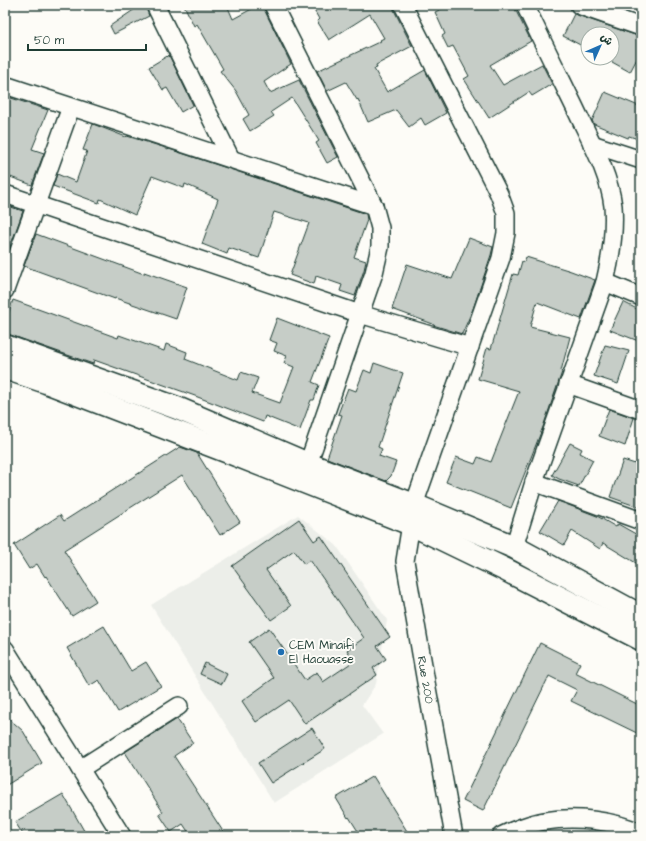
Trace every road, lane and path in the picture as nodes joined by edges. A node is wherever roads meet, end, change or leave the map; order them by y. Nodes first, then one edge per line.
1 (155, 5) edge
2 (273, 5) edge
3 (403, 5) edge
4 (525, 5) edge
5 (586, 6) edge
6 (641, 27) edge
7 (5, 85) edge
8 (71, 107) junction
9 (592, 144) junction
10 (231, 159) junction
11 (641, 160) edge
12 (5, 194) edge
13 (36, 204) junction
14 (374, 206) junction
15 (604, 282) junction
16 (5, 290) edge
17 (641, 297) edge
18 (360, 314) junction
19 (5, 346) edge
20 (470, 347) junction
21 (5, 368) edge
22 (568, 384) junction
23 (641, 410) edge
24 (308, 464) junction
25 (534, 482) junction
26 (413, 514) junction
27 (641, 521) edge
28 (514, 547) junction
29 (641, 616) edge
30 (641, 639) edge
31 (5, 649) edge
32 (179, 706) dead end
33 (80, 769) junction
34 (641, 833) edge
35 (122, 836) edge
36 (454, 836) edge
37 (501, 836) edge

1 - 10 street
2 - 14 street
3 - 20 street, Rue 200
4 - 9 street
5 - 6 street
7 - 8 street
8 - 10 street
8 - 13 street
9 - 11 street
9 - 15 street
10 - 14 street
12 - 13 street
13 - 16 street
13 - 18 street
14 - 18 street
15 - 17 street
15 - 22 street
18 - 20 street
18 - 24 street
19 - 24 main road
20 - 26 street, Rue 200
21 - 26 main road
22 - 23 street
22 - 25 street
24 - 26 main road
25 - 27 street
25 - 28 street
26 - 28 main road
26 - 30 main road
26 - 36 street, Rue 200
28 - 29 main road
31 - 33 street
32 - 33 street
33 - 35 street
34 - 37 street

